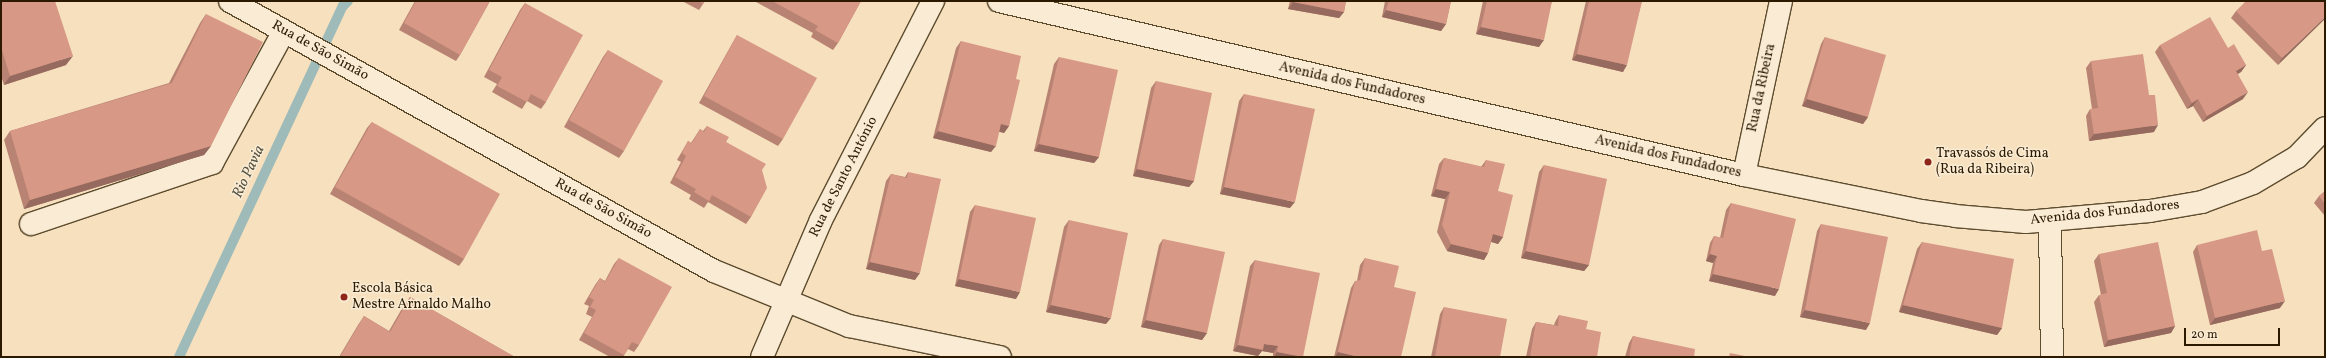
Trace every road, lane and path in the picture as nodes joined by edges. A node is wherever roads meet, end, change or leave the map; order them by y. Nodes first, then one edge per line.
1 (230, 1) edge
2 (933, 1) edge
3 (999, 1) edge
4 (1781, 1) edge
5 (284, 31) junction
6 (2325, 128) edge
7 (1744, 175) junction
8 (2050, 220) junction
9 (31, 224) dead end
10 (786, 300) junction
11 (762, 357) edge
12 (1000, 357) edge
13 (2052, 357) edge

1 - 5 street, Rua de São Simão
2 - 10 street, Rua de Santo António
3 - 7 street, Avenida dos Fundadores
4 - 7 street, Rua da Ribeira
5 - 9 street
5 - 10 street, Rua de São Simão
6 - 8 street, Avenida dos Fundadores
7 - 8 street, Avenida dos Fundadores
8 - 13 street
10 - 11 street, Rua de Santo António
10 - 12 street, Rua de São Simão

